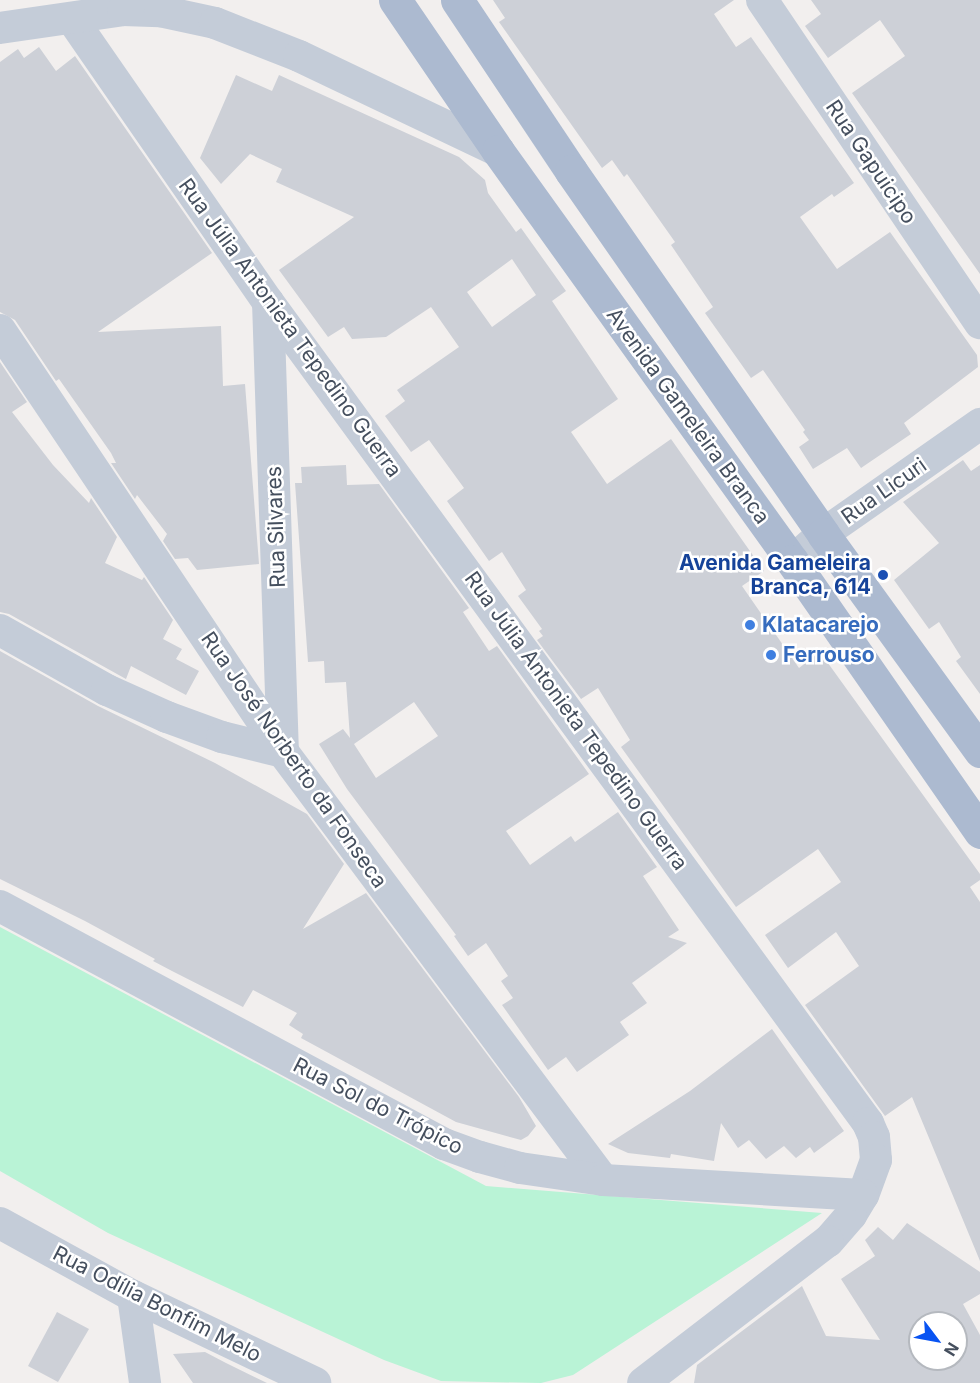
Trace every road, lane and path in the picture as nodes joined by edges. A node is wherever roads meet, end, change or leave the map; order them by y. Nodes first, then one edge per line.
1 (395, 0) edge
2 (457, 0) edge
3 (762, 0) edge
4 (72, 19) junction
5 (0, 28) edge
6 (498, 151) junction
7 (571, 171) junction
8 (531, 196) junction
9 (268, 302) junction
10 (980, 323) edge
11 (0, 330) edge
12 (980, 424) edge
13 (823, 534) junction
14 (792, 561) junction
15 (0, 630) edge
16 (980, 751) edge
17 (283, 752) junction
18 (980, 832) edge
19 (0, 906) edge
20 (603, 1180) junction
21 (863, 1195) junction
22 (0, 1223) edge
23 (133, 1296) junction
24 (145, 1383) edge
25 (315, 1383) edge
26 (642, 1383) edge

1 - 6 main road, Avenida Gameleira Branca
2 - 7 main road, Avenida Gameleira Branca
3 - 10 street, Rua Gapuicipo
4 - 5 street
4 - 6 street
4 - 9 street, Rua Júlia Antonieta Tepedino Guerra
6 - 8 main road, Avenida Gameleira Branca
7 - 8 main road
7 - 13 main road, Avenida Gameleira Branca
8 - 14 main road, Avenida Gameleira Branca
9 - 17 street, Rua Silvares
9 - 21 street, Rua Júlia Antonieta Tepedino Guerra
11 - 17 street, Rua José Norberto da Fonseca
12 - 13 street, Rua Licuri
13 - 14 street, Rua Licuri
13 - 16 main road, Avenida Gameleira Branca
14 - 18 main road, Avenida Gameleira Branca
15 - 17 street
17 - 20 street, Rua José Norberto da Fonseca
19 - 20 street, Rua Sol do Trópico
20 - 21 street, Rua Sol do Trópico
21 - 26 street, Rua Júlia Antonieta Tepedino Guerra
22 - 23 street, Rua Odília Bonfim Melo
23 - 24 street
23 - 25 street, Rua Odília Bonfim Melo

